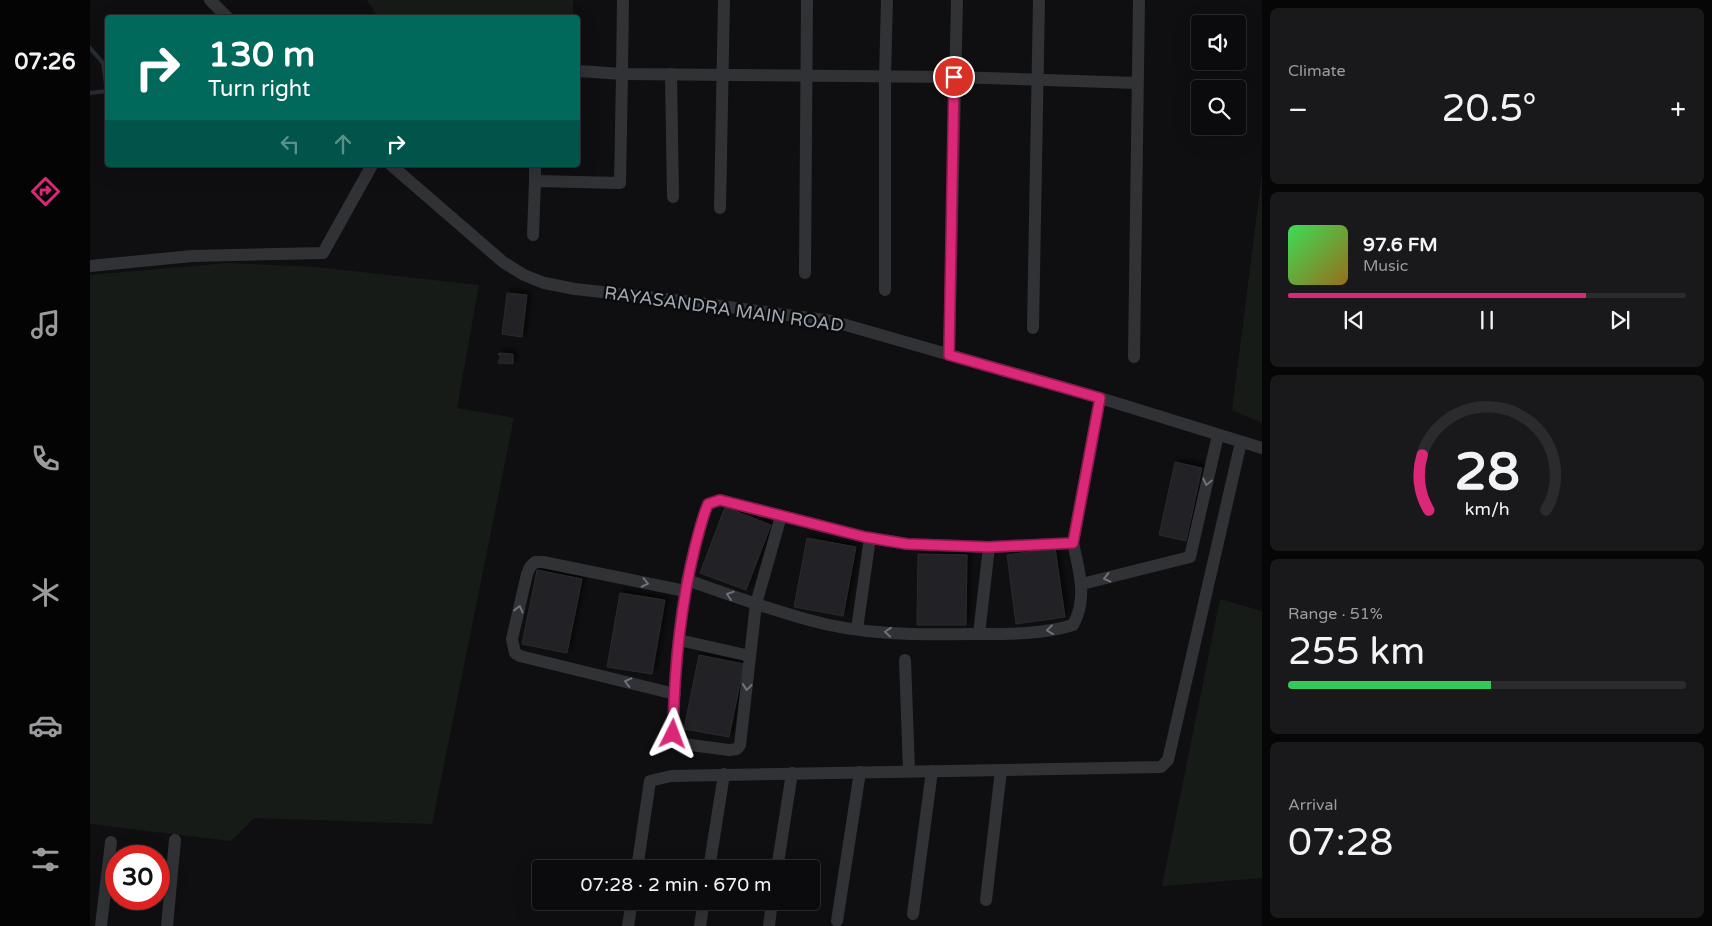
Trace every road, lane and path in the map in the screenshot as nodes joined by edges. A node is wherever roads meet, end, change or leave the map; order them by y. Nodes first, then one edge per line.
1 (210, 0) edge
2 (623, 0) edge
3 (724, 0) edge
4 (807, 0) edge
5 (888, 0) edge
6 (957, 0) edge
7 (1039, 0) edge
8 (1139, 0) edge
9 (225, 15) edge
10 (580, 71) edge
11 (622, 74) junction
12 (671, 74) junction
13 (724, 75) junction
14 (806, 76) junction
15 (885, 76) junction
16 (954, 77) junction
17 (1036, 80) junction
18 (1137, 83) junction
19 (371, 167) edge
20 (394, 167) edge
21 (535, 167) edge
22 (535, 181) junction
23 (673, 197) dead end
24 (720, 208) dead end
25 (532, 235) dead end
26 (90, 266) edge
27 (805, 273) dead end
28 (884, 290) dead end
29 (1033, 328) dead end
30 (949, 355) junction
31 (1134, 357) dead end
32 (1100, 398) junction
33 (1218, 435) junction
34 (1241, 442) junction
35 (1262, 448) edge
36 (781, 516) junction
37 (870, 538) junction
38 (1073, 543) junction
39 (989, 547) junction
40 (1082, 584) junction
41 (686, 585) junction
42 (756, 604) junction
43 (857, 629) junction
44 (979, 634) junction
45 (679, 640) junction
46 (750, 656) junction
47 (904, 660) dead end
48 (675, 694) junction
49 (1001, 770) junction
50 (910, 771) junction
51 (932, 771) junction
52 (860, 772) junction
53 (792, 773) junction
54 (724, 774) junction
55 (175, 840) dead end
56 (111, 842) dead end
57 (638, 860) edge
58 (710, 860) edge
59 (778, 860) edge
60 (986, 900) dead end
61 (631, 910) edge
62 (703, 910) edge
63 (771, 910) edge
64 (913, 914) dead end
65 (837, 921) dead end
66 (101, 926) edge
67 (167, 926) edge
68 (628, 926) edge
69 (700, 926) edge
70 (769, 926) edge

1 - 9 street
2 - 11 street
3 - 13 street
4 - 14 street
5 - 15 street
6 - 16 street
7 - 17 street
8 - 18 street
10 - 11 street
11 - 12 street
11 - 22 street
12 - 13 street
12 - 23 street
13 - 14 street
13 - 24 street
14 - 15 street
14 - 27 street
15 - 16 street
15 - 28 street
16 - 17 street
16 - 30 street
17 - 18 street
17 - 29 street
18 - 31 street
19 - 26 street
20 - 30 street, RAYASANDRA MAIN ROAD
21 - 22 street
22 - 25 street
30 - 32 street, RAYASANDRA MAIN ROAD
32 - 33 street, RAYASANDRA MAIN ROAD
32 - 38 street
33 - 34 street, RAYASANDRA MAIN ROAD
33 -> 40 street
34 - 35 street, RAYASANDRA MAIN ROAD
34 - 49 street
36 - 37 street
36 - 41 street
36 - 42 street
37 - 39 street
37 - 43 street
38 - 39 street
38 - 40 street
39 - 44 street
40 -> 44 street
42 -> 41 street
41 - 45 street
48 -> 41 street
42 - 43 street
42 - 46 street
44 -> 43 street
45 - 46 street
45 - 48 street
46 -> 48 street
47 - 50 street
49 - 51 street
49 - 60 street
50 - 51 street
50 - 52 street
51 - 64 street
52 - 53 street
52 - 65 street
53 - 54 street
53 - 59 street
54 - 57 street
54 - 58 street
55 - 67 street
56 - 66 street
61 - 68 street
62 - 69 street
63 - 70 street

